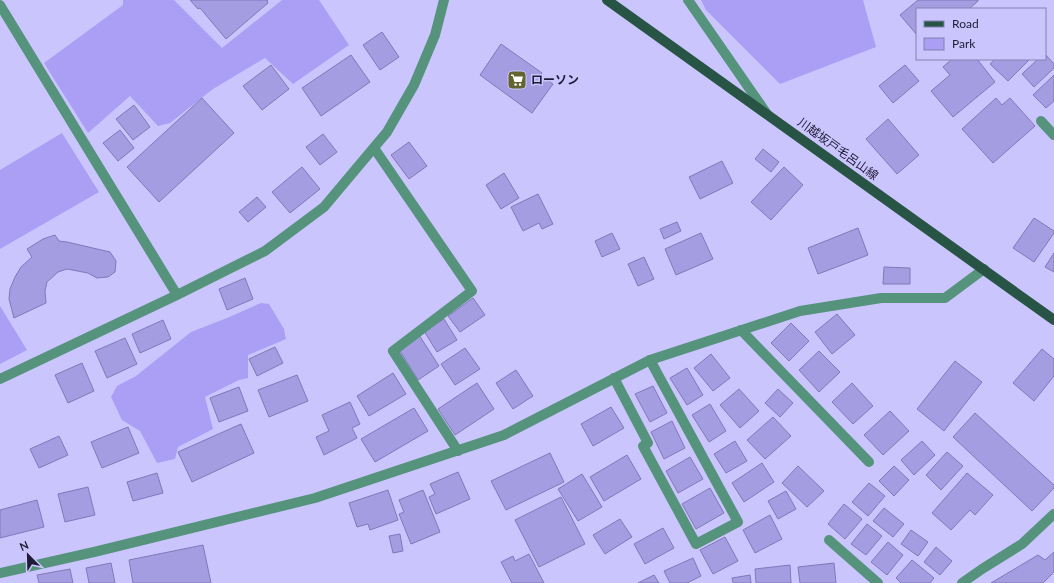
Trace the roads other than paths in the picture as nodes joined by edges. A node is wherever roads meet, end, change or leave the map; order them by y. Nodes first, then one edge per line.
1 (444, 0) edge
2 (607, 0) edge
3 (688, 0) edge
4 (0, 5) edge
5 (767, 114) junction
6 (1041, 121) dead end
7 (1054, 135) edge
8 (374, 148) junction
9 (984, 269) junction
10 (177, 295) junction
11 (1054, 320) edge
12 (741, 330) junction
13 (650, 360) junction
14 (614, 378) junction
15 (0, 379) edge
16 (458, 451) junction
17 (869, 462) dead end
18 (1054, 514) edge
19 (829, 540) dead end
20 (0, 573) edge
21 (878, 583) edge
22 (962, 583) edge

1 - 8 street
2 - 5 main road, 川越坂戸毛呂山線
3 - 5 street
4 - 10 street
5 - 9 main road, 川越坂戸毛呂山線
6 - 7 street
8 - 10 street
8 - 16 street
9 - 11 main road, 川越坂戸毛呂山線
9 - 12 street
10 - 15 street
12 - 13 street
12 - 17 street
13 - 14 street
13 - 14 street
14 - 16 street
16 - 20 street
18 - 22 street
19 - 21 street

